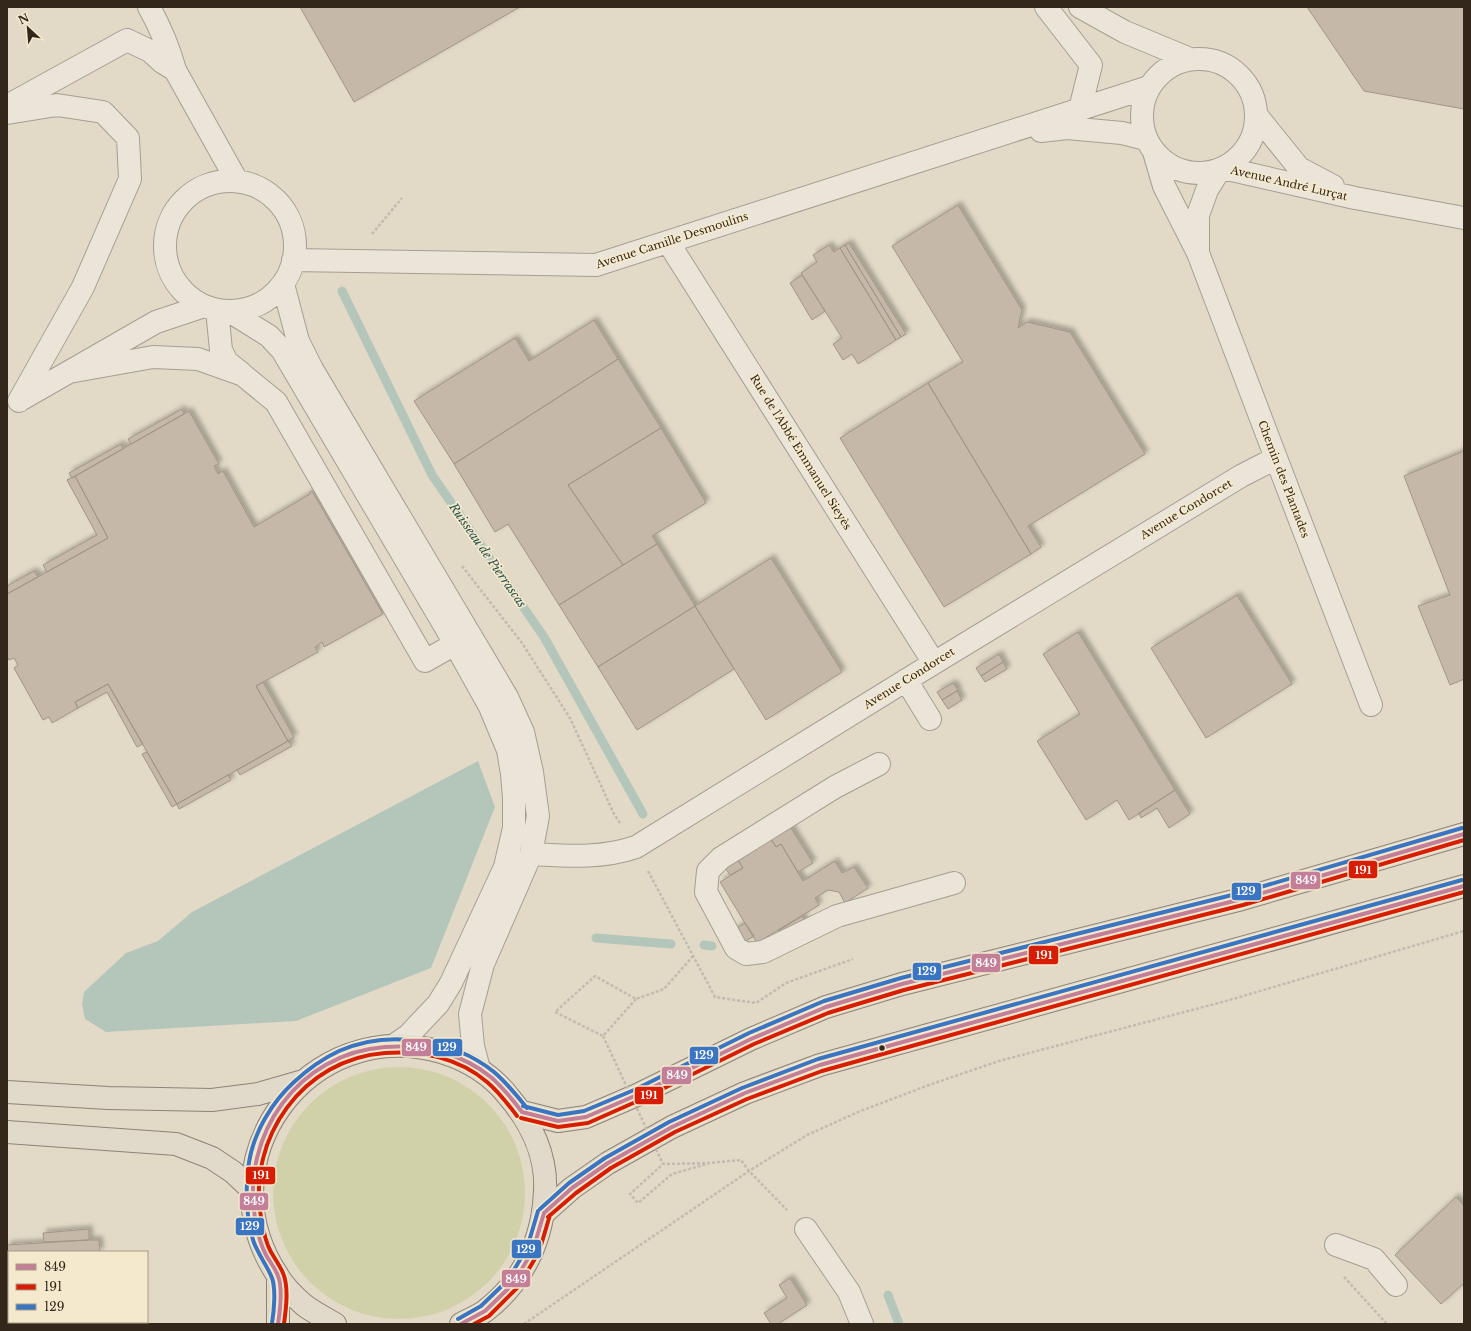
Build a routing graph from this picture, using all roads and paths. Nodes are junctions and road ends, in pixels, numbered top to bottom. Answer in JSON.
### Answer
{"nodes":[{"id":1,"x":149,"y":7,"type":"edge"},
{"id":2,"x":1046,"y":7,"type":"edge"},
{"id":3,"x":1080,"y":7,"type":"edge"},
{"id":4,"x":1190,"y":58,"type":"junction"},
{"id":5,"x":175,"y":70,"type":"junction"},
{"id":6,"x":1149,"y":87,"type":"junction"},
{"id":7,"x":7,"y":106,"type":"edge"},
{"id":8,"x":1080,"y":109,"type":"junction"},
{"id":9,"x":7,"y":113,"type":"edge"},
{"id":10,"x":1257,"y":116,"type":"junction"},
{"id":11,"x":990,"y":137,"type":"junction"},
{"id":12,"x":1150,"y":146,"type":"junction"},
{"id":13,"x":1222,"y":169,"type":"junction"},
{"id":14,"x":238,"y":181,"type":"junction"},
{"id":15,"x":402,"y":198,"type":"dead end"},
{"id":16,"x":1355,"y":198,"type":"junction"},
{"id":17,"x":1464,"y":218,"type":"edge"},
{"id":18,"x":668,"y":242,"type":"junction"},
{"id":19,"x":1198,"y":253,"type":"junction"},
{"id":20,"x":293,"y":260,"type":"junction"},
{"id":21,"x":350,"y":260,"type":"junction"},
{"id":22,"x":283,"y":284,"type":"junction"},
{"id":23,"x":217,"y":309,"type":"junction"},
{"id":24,"x":69,"y":372,"type":"junction"},
{"id":25,"x":243,"y":375,"type":"junction"},
{"id":26,"x":13,"y":404,"type":"edge"},
{"id":27,"x":1276,"y":458,"type":"junction"},
{"id":28,"x":461,"y":564,"type":"dead end"},
{"id":29,"x":455,"y":644,"type":"junction"},
{"id":30,"x":934,"y":662,"type":"junction"},
{"id":31,"x":906,"y":680,"type":"junction"},
{"id":32,"x":1371,"y":705,"type":"dead end"},
{"id":33,"x":930,"y":719,"type":"dead end"},
{"id":34,"x":879,"y":764,"type":"dead end"},
{"id":35,"x":1464,"y":825,"type":"edge"},
{"id":36,"x":1464,"y":834,"type":"edge"},
{"id":37,"x":1440,"y":841,"type":"junction"},
{"id":38,"x":636,"y":847,"type":"junction"},
{"id":39,"x":531,"y":854,"type":"junction"},
{"id":40,"x":954,"y":883,"type":"dead end"},
{"id":41,"x":1464,"y":886,"type":"edge"},
{"id":42,"x":1464,"y":931,"type":"edge"},
{"id":43,"x":693,"y":956,"type":"junction"},
{"id":44,"x":853,"y":959,"type":"dead end"},
{"id":45,"x":636,"y":999,"type":"junction"},
{"id":46,"x":603,"y":1036,"type":"junction"},
{"id":47,"x":393,"y":1046,"type":"junction"},
{"id":48,"x":479,"y":1069,"type":"junction"},
{"id":49,"x":303,"y":1081,"type":"junction"},
{"id":50,"x":7,"y":1092,"type":"edge"},
{"id":51,"x":522,"y":1112,"type":"junction"},
{"id":52,"x":7,"y":1132,"type":"edge"},
{"id":53,"x":710,"y":1163,"type":"junction"},
{"id":54,"x":663,"y":1164,"type":"junction"},
{"id":55,"x":749,"y":1171,"type":"junction"},
{"id":56,"x":252,"y":1190,"type":"junction"},
{"id":57,"x":544,"y":1213,"type":"junction"},
{"id":58,"x":806,"y":1229,"type":"joint"},
{"id":59,"x":1336,"y":1246,"type":"dead end"},
{"id":60,"x":1340,"y":1273,"type":"dead end"},
{"id":61,"x":278,"y":1277,"type":"junction"},
{"id":62,"x":1396,"y":1285,"type":"dead end"},
{"id":63,"x":278,"y":1324,"type":"edge"},
{"id":64,"x":335,"y":1324,"type":"edge"},
{"id":65,"x":460,"y":1324,"type":"edge"},
{"id":66,"x":524,"y":1324,"type":"edge"},
{"id":67,"x":862,"y":1324,"type":"edge"},
{"id":68,"x":1387,"y":1324,"type":"edge"}],
"edges":[{"from":1,"to":5,"type":"street"},
{"from":2,"to":8,"type":"street"},
{"from":3,"to":4,"type":"street"},
{"from":4,"to":6,"type":"street"},
{"from":4,"to":10,"type":"street"},
{"from":5,"to":7,"type":"street"},
{"from":5,"to":14,"type":"street"},
{"from":6,"to":8,"type":"street","name":"Avenue Camille Desmoulins"},
{"from":6,"to":12,"type":"street"},
{"from":8,"to":11,"type":"street","name":"Avenue Camille Desmoulins"},
{"from":9,"to":26,"type":"street"},
{"from":10,"to":13,"type":"street"},
{"from":10,"to":16,"type":"street","name":"Avenue André Lurçat"},
{"from":11,"to":12,"type":"street","name":"Avenue Camille Desmoulins"},
{"from":11,"to":18,"type":"street","name":"Avenue Camille Desmoulins"},
{"from":12,"to":13,"type":"street"},
{"from":12,"to":19,"type":"street","name":"Chemin des Plantades"},
{"from":13,"to":16,"type":"street","name":"Avenue André Lurçat"},
{"from":13,"to":19,"type":"street","name":"Chemin des Plantades"},
{"from":14,"to":20,"type":"street"},
{"from":14,"to":23,"type":"street"},
{"from":15,"to":21,"type":"path"},
{"from":16,"to":17,"type":"street","name":"Avenue André Lurçat"},
{"from":18,"to":21,"type":"street","name":"Avenue Camille Desmoulins"},
{"from":18,"to":30,"type":"street","name":"Rue de l'Abbé Emmanuel Sieyès"},
{"from":19,"to":27,"type":"street","name":"Chemin des Plantades"},
{"from":20,"to":21,"type":"street","name":"Avenue Camille Desmoulins"},
{"from":20,"to":22,"type":"street"},
{"from":22,"to":23,"type":"street"},
{"from":22,"to":39,"type":"street"},
{"from":23,"to":24,"type":"street"},
{"from":23,"to":25,"type":"street"},
{"from":23,"to":29,"type":"street"},
{"from":24,"to":25,"type":"street"},
{"from":24,"to":26,"type":"street"},
{"from":25,"to":29,"type":"street"},
{"from":27,"to":30,"type":"street","name":"Avenue Condorcet"},
{"from":27,"to":32,"type":"street","name":"Chemin des Plantades"},
{"from":28,"to":38,"type":"path"},
{"from":29,"to":47,"type":"street"},
{"from":30,"to":31,"type":"street","name":"Avenue Condorcet"},
{"from":31,"to":33,"type":"street"},
{"from":31,"to":38,"type":"street","name":"Avenue Condorcet"},
{"from":34,"to":40,"type":"street"},
{"from":35,"to":37,"type":"street"},
{"from":36,"to":37,"type":"main road"},
{"from":37,"to":51,"type":"main road"},
{"from":38,"to":39,"type":"street","name":"Avenue Condorcet"},
{"from":38,"to":43,"type":"path"},
{"from":39,"to":48,"type":"street"},
{"from":41,"to":57,"type":"main road"},
{"from":42,"to":55,"type":"path"},
{"from":43,"to":44,"type":"path"},
{"from":43,"to":45,"type":"path"},
{"from":45,"to":46,"type":"path"},
{"from":45,"to":46,"type":"path"},
{"from":46,"to":54,"type":"path","bridge":true},
{"from":47,"to":48,"type":"main road"},
{"from":47,"to":49,"type":"main road"},
{"from":48,"to":51,"type":"main road"},
{"from":49,"to":50,"type":"main road"},
{"from":49,"to":56,"type":"main road"},
{"from":51,"to":57,"type":"main road"},
{"from":52,"to":56,"type":"main road"},
{"from":53,"to":54,"type":"path"},
{"from":53,"to":54,"type":"path"},
{"from":53,"to":55,"type":"path"},
{"from":55,"to":58,"type":"path"},
{"from":55,"to":66,"type":"path"},
{"from":56,"to":61,"type":"main road"},
{"from":57,"to":65,"type":"main road"},
{"from":58,"to":67,"type":"street"},
{"from":59,"to":62,"type":"street"},
{"from":60,"to":68,"type":"path"},
{"from":61,"to":63,"type":"main road"},
{"from":61,"to":64,"type":"main road"}]}
